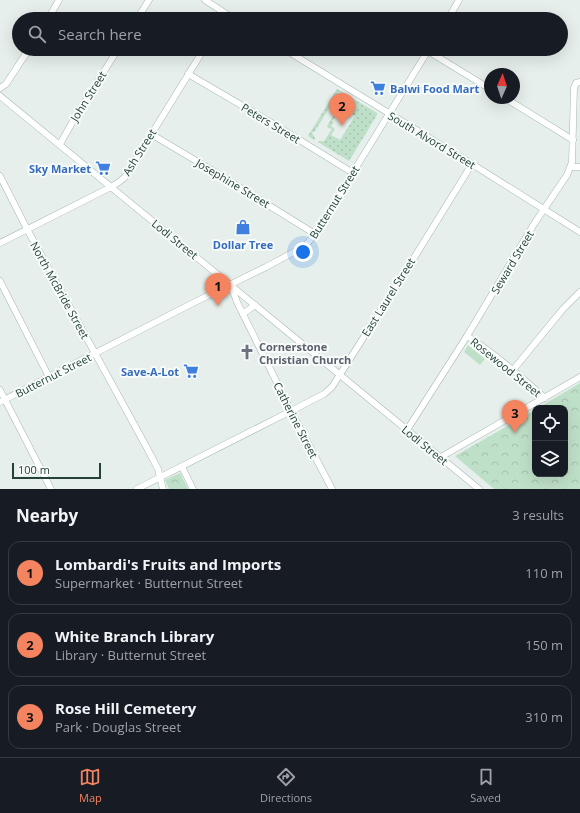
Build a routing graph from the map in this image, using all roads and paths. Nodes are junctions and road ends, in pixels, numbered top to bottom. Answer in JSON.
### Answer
{"nodes":[{"id":1,"x":59,"y":0,"type":"edge"},
{"id":2,"x":149,"y":0,"type":"edge"},
{"id":3,"x":205,"y":0,"type":"edge"},
{"id":4,"x":459,"y":0,"type":"edge"},
{"id":5,"x":52,"y":12,"type":"edge"},
{"id":6,"x":141,"y":12,"type":"edge"},
{"id":7,"x":220,"y":12,"type":"edge"},
{"id":8,"x":452,"y":12,"type":"edge"},
{"id":9,"x":24,"y":56,"type":"edge"},
{"id":10,"x":114,"y":56,"type":"edge"},
{"id":11,"x":200,"y":56,"type":"edge"},
{"id":12,"x":295,"y":56,"type":"edge"},
{"id":13,"x":424,"y":56,"type":"edge"},
{"id":14,"x":438,"y":56,"type":"edge"},
{"id":15,"x":188,"y":74,"type":"junction"},
{"id":16,"x":579,"y":82,"type":"edge"},
{"id":17,"x":484,"y":85,"type":"edge"},
{"id":18,"x":0,"y":88,"type":"edge"},
{"id":19,"x":0,"y":96,"type":"edge"},
{"id":20,"x":515,"y":104,"type":"edge"},
{"id":21,"x":389,"y":114,"type":"junction"},
{"id":22,"x":151,"y":134,"type":"junction"},
{"id":23,"x":573,"y":140,"type":"junction"},
{"id":24,"x":60,"y":144,"type":"junction"},
{"id":25,"x":472,"y":164,"type":"junction"},
{"id":26,"x":571,"y":167,"type":"junction"},
{"id":27,"x":580,"y":167,"type":"edge"},
{"id":28,"x":353,"y":173,"type":"junction"},
{"id":29,"x":0,"y":176,"type":"edge"},
{"id":30,"x":111,"y":187,"type":"junction"},
{"id":31,"x":544,"y":209,"type":"junction"},
{"id":32,"x":28,"y":229,"type":"junction"},
{"id":33,"x":580,"y":232,"type":"edge"},
{"id":34,"x":315,"y":234,"type":"junction"},
{"id":35,"x":0,"y":244,"type":"edge"},
{"id":36,"x":0,"y":281,"type":"edge"},
{"id":37,"x":230,"y":285,"type":"junction"},
{"id":38,"x":580,"y":293,"type":"edge"},
{"id":39,"x":255,"y":305,"type":"junction"},
{"id":40,"x":243,"y":314,"type":"junction"},
{"id":41,"x":467,"y":336,"type":"junction"},
{"id":42,"x":95,"y":353,"type":"junction"},
{"id":43,"x":513,"y":370,"type":"junction"},
{"id":44,"x":339,"y":374,"type":"junction"},
{"id":45,"x":50,"y":377,"type":"junction"},
{"id":46,"x":580,"y":378,"type":"edge"},
{"id":47,"x":0,"y":390,"type":"edge"},
{"id":48,"x":545,"y":398,"type":"junction"},
{"id":49,"x":3,"y":401,"type":"edge"},
{"id":50,"x":292,"y":411,"type":"junction"},
{"id":51,"x":407,"y":430,"type":"junction"},
{"id":52,"x":441,"y":457,"type":"junction"},
{"id":53,"x":182,"y":467,"type":"junction"},
{"id":54,"x":160,"y":478,"type":"junction"},
{"id":55,"x":51,"y":489,"type":"edge"},
{"id":56,"x":137,"y":489,"type":"edge"},
{"id":57,"x":163,"y":489,"type":"edge"},
{"id":58,"x":192,"y":489,"type":"edge"},
{"id":59,"x":332,"y":489,"type":"edge"},
{"id":60,"x":479,"y":489,"type":"edge"}],
"edges":[{"from":1,"to":5,"type":"street"},
{"from":2,"to":6,"type":"street"},
{"from":3,"to":7,"type":"street"},
{"from":4,"to":8,"type":"street"},
{"from":9,"to":18,"type":"street"},
{"from":10,"to":24,"type":"street","name":"John Street"},
{"from":11,"to":15,"type":"street","name":"Ash Street"},
{"from":12,"to":21,"type":"street","name":"South Alvord Street"},
{"from":13,"to":21,"type":"street","name":"Butternut Street"},
{"from":14,"to":17,"type":"street"},
{"from":15,"to":22,"type":"street","name":"Ash Street"},
{"from":15,"to":28,"type":"street","name":"Peters Street"},
{"from":16,"to":23,"type":"street","name":"Seward Street"},
{"from":19,"to":24,"type":"street","name":"Lodi Street"},
{"from":20,"to":23,"type":"street"},
{"from":21,"to":25,"type":"street","name":"South Alvord Street"},
{"from":21,"to":28,"type":"street","name":"Butternut Street"},
{"from":22,"to":30,"type":"street","name":"Ash Street"},
{"from":22,"to":34,"type":"street","name":"Josephine Street"},
{"from":23,"to":26,"type":"street","name":"Seward Street"},
{"from":24,"to":30,"type":"street","name":"Lodi Street"},
{"from":25,"to":31,"type":"street","name":"South Alvord Street"},
{"from":25,"to":44,"type":"street","name":"East Laurel Street"},
{"from":26,"to":27,"type":"street"},
{"from":26,"to":31,"type":"street","name":"Seward Street"},
{"from":28,"to":34,"type":"street","name":"Butternut Street"},
{"from":29,"to":32,"type":"street","name":"North McBride Street"},
{"from":30,"to":32,"type":"street","name":"Ash Street"},
{"from":30,"to":37,"type":"street","name":"Lodi Street"},
{"from":31,"to":33,"type":"street","name":"South Alvord Street"},
{"from":31,"to":41,"type":"street","name":"Seward Street"},
{"from":32,"to":35,"type":"street","name":"Ash Street"},
{"from":32,"to":42,"type":"street","name":"North McBride Street"},
{"from":34,"to":37,"type":"street","name":"Butternut Street"},
{"from":36,"to":45,"type":"street"},
{"from":37,"to":39,"type":"street","name":"Lodi Street"},
{"from":37,"to":40,"type":"street","name":"Catherine Street"},
{"from":37,"to":42,"type":"street","name":"Butternut Street"},
{"from":38,"to":43,"type":"street"},
{"from":39,"to":40,"type":"street"},
{"from":39,"to":44,"type":"street","name":"Lodi Street"},
{"from":40,"to":50,"type":"street","name":"Catherine Street"},
{"from":41,"to":43,"type":"street","name":"Rosewood Street"},
{"from":41,"to":51,"type":"street","name":"Seward Street"},
{"from":42,"to":45,"type":"street","name":"Butternut Street"},
{"from":42,"to":54,"type":"street","name":"North McBride Street"},
{"from":43,"to":48,"type":"street","name":"Rosewood Street"},
{"from":44,"to":50,"type":"street","name":"East Laurel Street"},
{"from":44,"to":51,"type":"street","name":"Lodi Street"},
{"from":45,"to":49,"type":"street","name":"Butternut Street"},
{"from":46,"to":48,"type":"street"},
{"from":47,"to":49,"type":"street"},
{"from":48,"to":52,"type":"street"},
{"from":49,"to":55,"type":"street"},
{"from":50,"to":53,"type":"street","name":"East Laurel Street"},
{"from":50,"to":59,"type":"street","name":"Catherine Street"},
{"from":51,"to":52,"type":"street","name":"Lodi Street"},
{"from":52,"to":60,"type":"street","name":"Lodi Street"},
{"from":53,"to":54,"type":"street","name":"East Laurel Street"},
{"from":53,"to":58,"type":"street"},
{"from":54,"to":56,"type":"street","name":"East Laurel Street"},
{"from":54,"to":57,"type":"street","name":"North McBride Street"}]}
